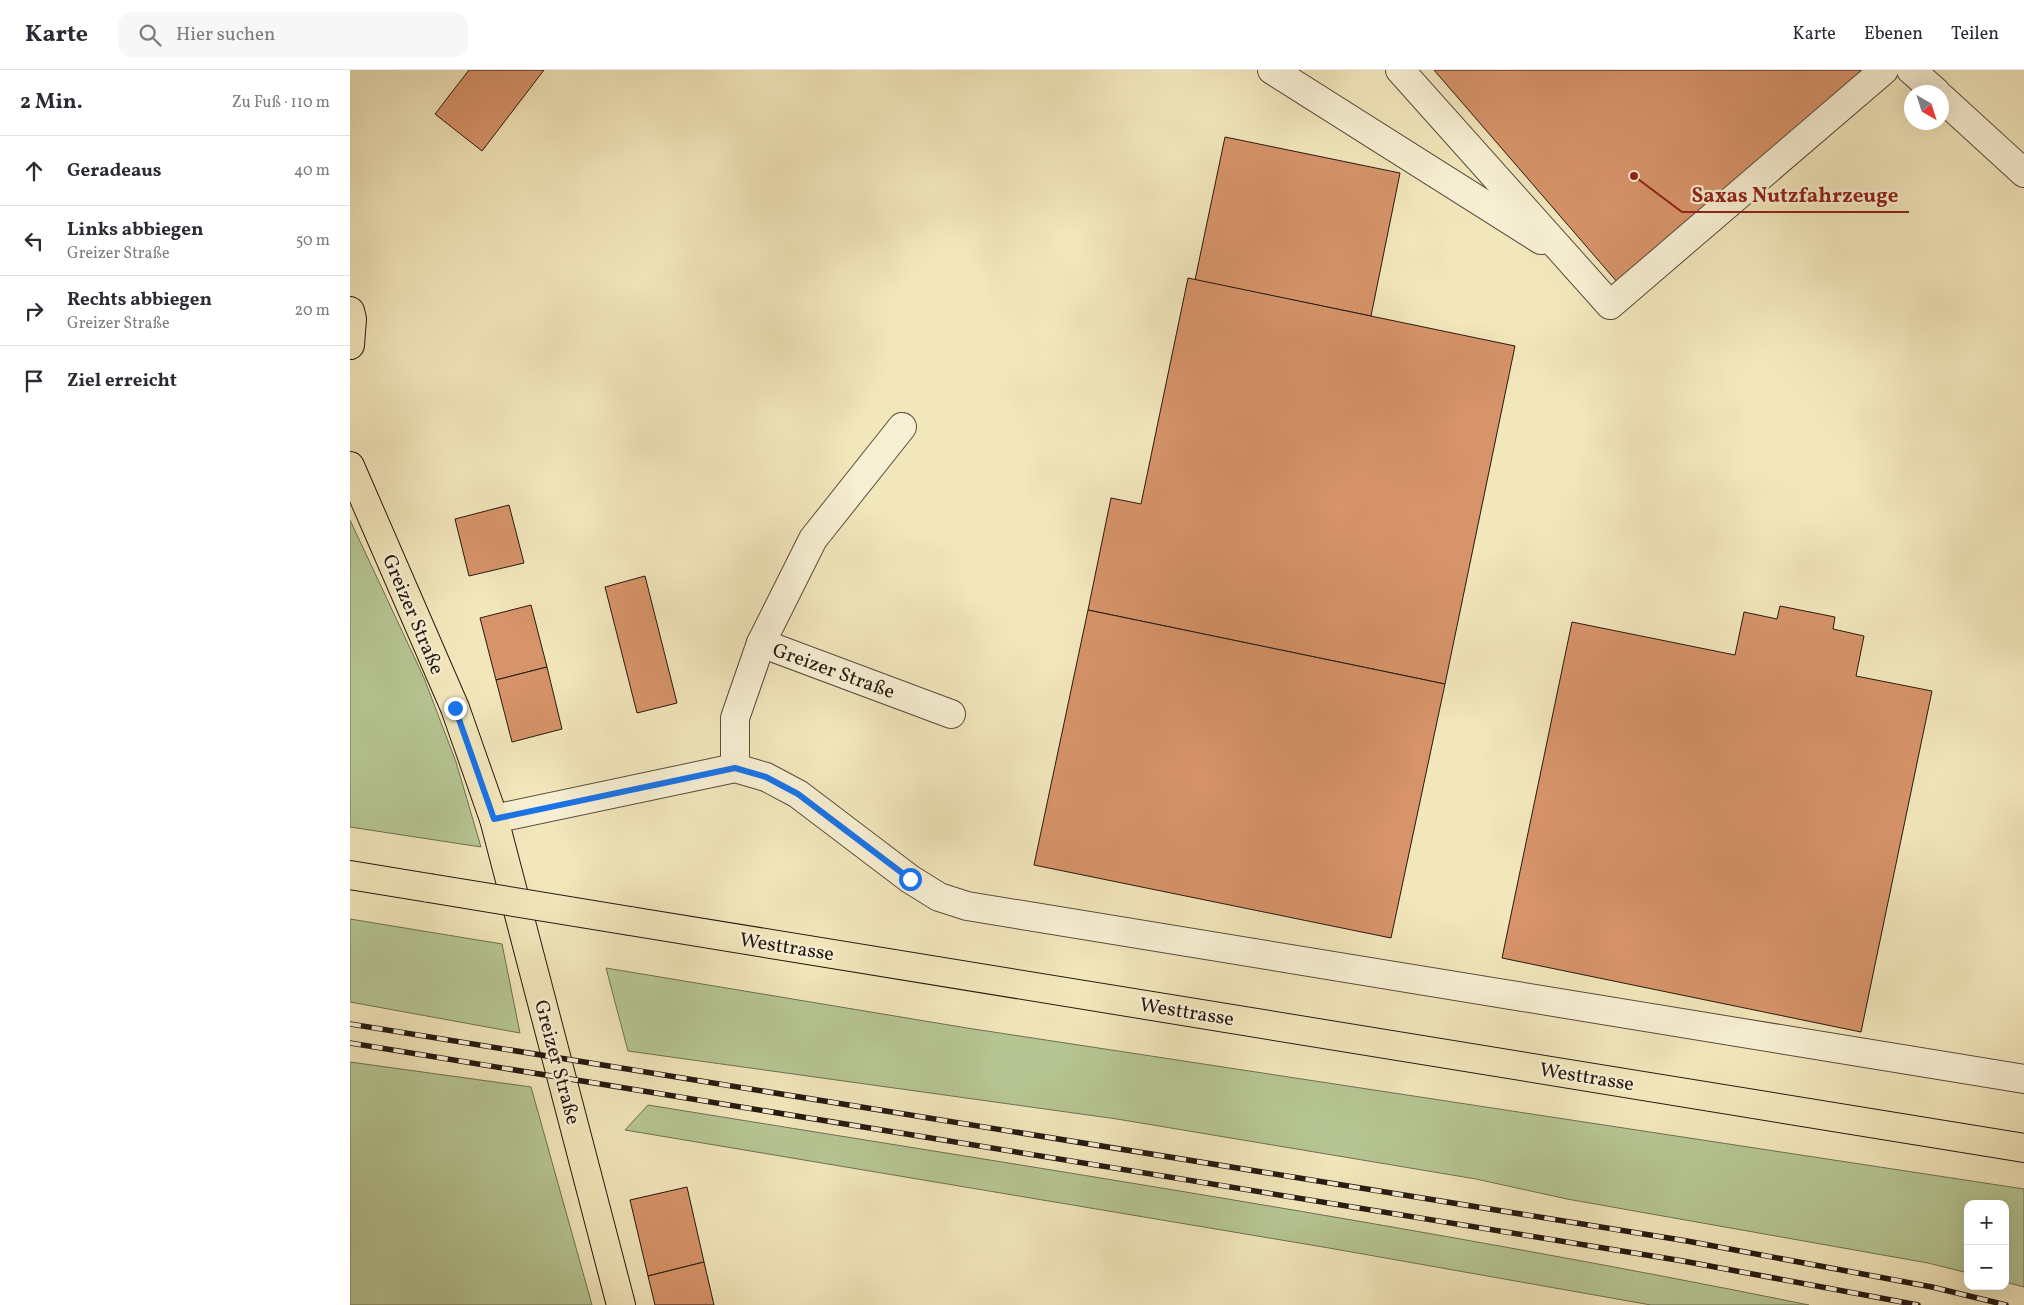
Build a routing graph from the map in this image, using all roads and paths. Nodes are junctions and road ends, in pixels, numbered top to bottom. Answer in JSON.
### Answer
{"nodes":[{"id":1,"x":1272,"y":70,"type":"edge"},
{"id":2,"x":1400,"y":70,"type":"edge"},
{"id":3,"x":1884,"y":70,"type":"edge"},
{"id":4,"x":1911,"y":70,"type":"edge"},
{"id":5,"x":1928,"y":85,"type":"edge"},
{"id":6,"x":1949,"y":104,"type":"edge"},
{"id":7,"x":2024,"y":173,"type":"edge"},
{"id":8,"x":1568,"y":258,"type":"junction"},
{"id":9,"x":350,"y":311,"type":"edge"},
{"id":10,"x":350,"y":345,"type":"edge"},
{"id":11,"x":902,"y":427,"type":"dead end"},
{"id":12,"x":350,"y":466,"type":"edge"},
{"id":13,"x":761,"y":643,"type":"junction"},
{"id":14,"x":951,"y":714,"type":"dead end"},
{"id":15,"x":735,"y":768,"type":"junction"},
{"id":16,"x":494,"y":819,"type":"junction"},
{"id":17,"x":350,"y":875,"type":"edge"},
{"id":18,"x":2024,"y":1079,"type":"edge"},
{"id":19,"x":2024,"y":1148,"type":"edge"},
{"id":20,"x":621,"y":1305,"type":"edge"}],
"edges":[{"from":1,"to":8,"type":"lane"},
{"from":2,"to":8,"type":"lane"},
{"from":3,"to":8,"type":"lane"},
{"from":4,"to":5,"type":"lane"},
{"from":6,"to":7,"type":"lane"},
{"from":9,"to":10,"type":"main road"},
{"from":11,"to":13,"type":"lane"},
{"from":12,"to":16,"type":"main road","name":"Greizer Straße"},
{"from":13,"to":14,"type":"lane","name":"Greizer Straße"},
{"from":13,"to":15,"type":"lane","name":"Greizer Straße"},
{"from":15,"to":16,"type":"lane"},
{"from":15,"to":18,"type":"lane"},
{"from":16,"to":20,"type":"main road","name":"Greizer Straße"},
{"from":17,"to":19,"type":"main road","name":"Westtrasse","bridge":true}]}
